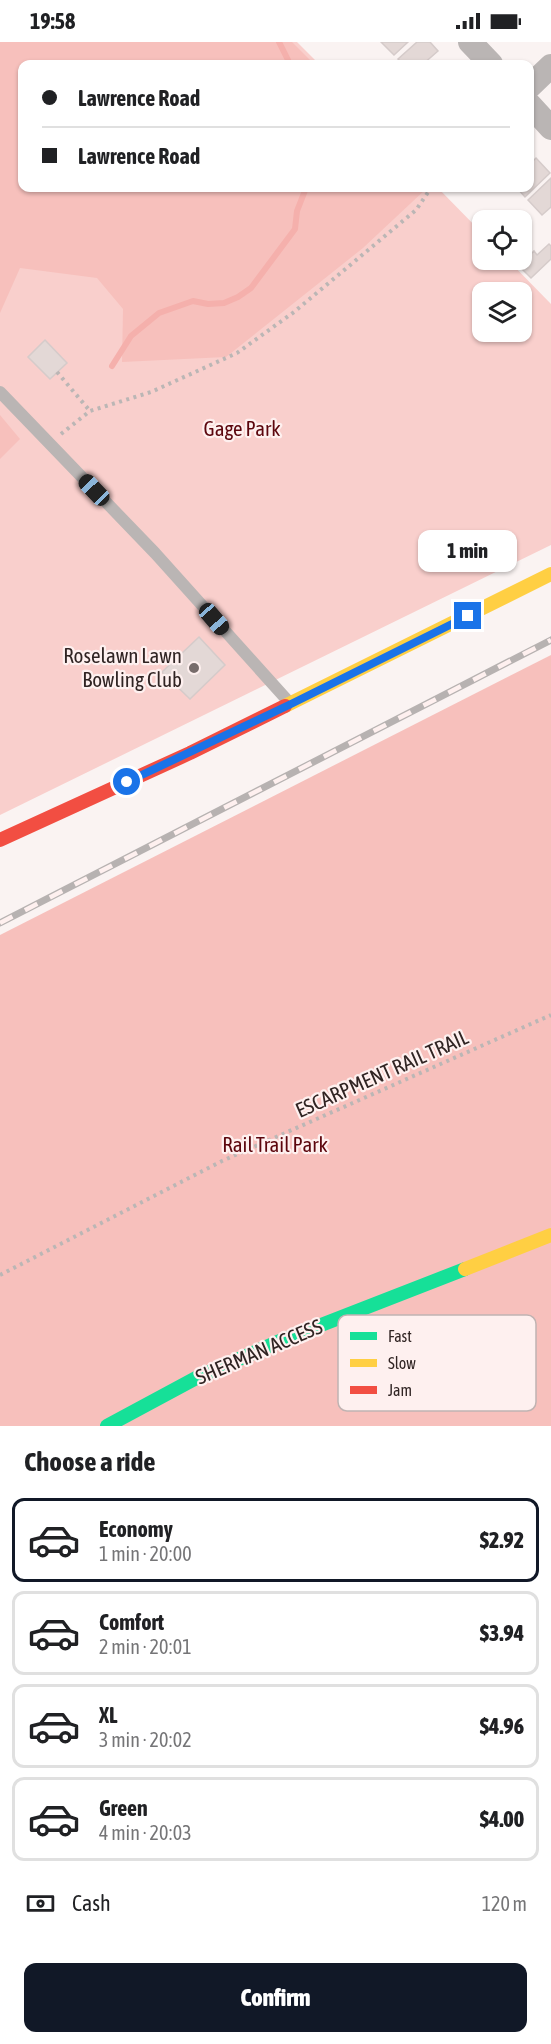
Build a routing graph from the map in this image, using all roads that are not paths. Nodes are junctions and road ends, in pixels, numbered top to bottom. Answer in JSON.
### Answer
{"nodes":[{"id":1,"x":470,"y":42,"type":"edge"},
{"id":2,"x":487,"y":60,"type":"edge"},
{"id":3,"x":551,"y":66,"type":"edge"},
{"id":4,"x":534,"y":82,"type":"edge"},
{"id":5,"x":534,"y":109,"type":"edge"},
{"id":6,"x":551,"y":128,"type":"edge"},
{"id":7,"x":0,"y":392,"type":"edge"},
{"id":8,"x":551,"y":574,"type":"edge"},
{"id":9,"x":291,"y":704,"type":"junction"},
{"id":10,"x":0,"y":840,"type":"edge"},
{"id":11,"x":551,"y":1235,"type":"edge"},
{"id":12,"x":346,"y":1315,"type":"edge"},
{"id":13,"x":338,"y":1318,"type":"edge"},
{"id":14,"x":107,"y":1426,"type":"edge"}],
"edges":[{"from":1,"to":2,"type":"street"},
{"from":3,"to":4,"type":"street"},
{"from":5,"to":6,"type":"street"},
{"from":7,"to":9,"type":"lane"},
{"from":8,"to":9,"type":"street"},
{"from":9,"to":10,"type":"street"},
{"from":11,"to":12,"type":"street","name":"SHERMAN ACCESS"},
{"from":13,"to":14,"type":"street","name":"SHERMAN ACCESS"}]}
